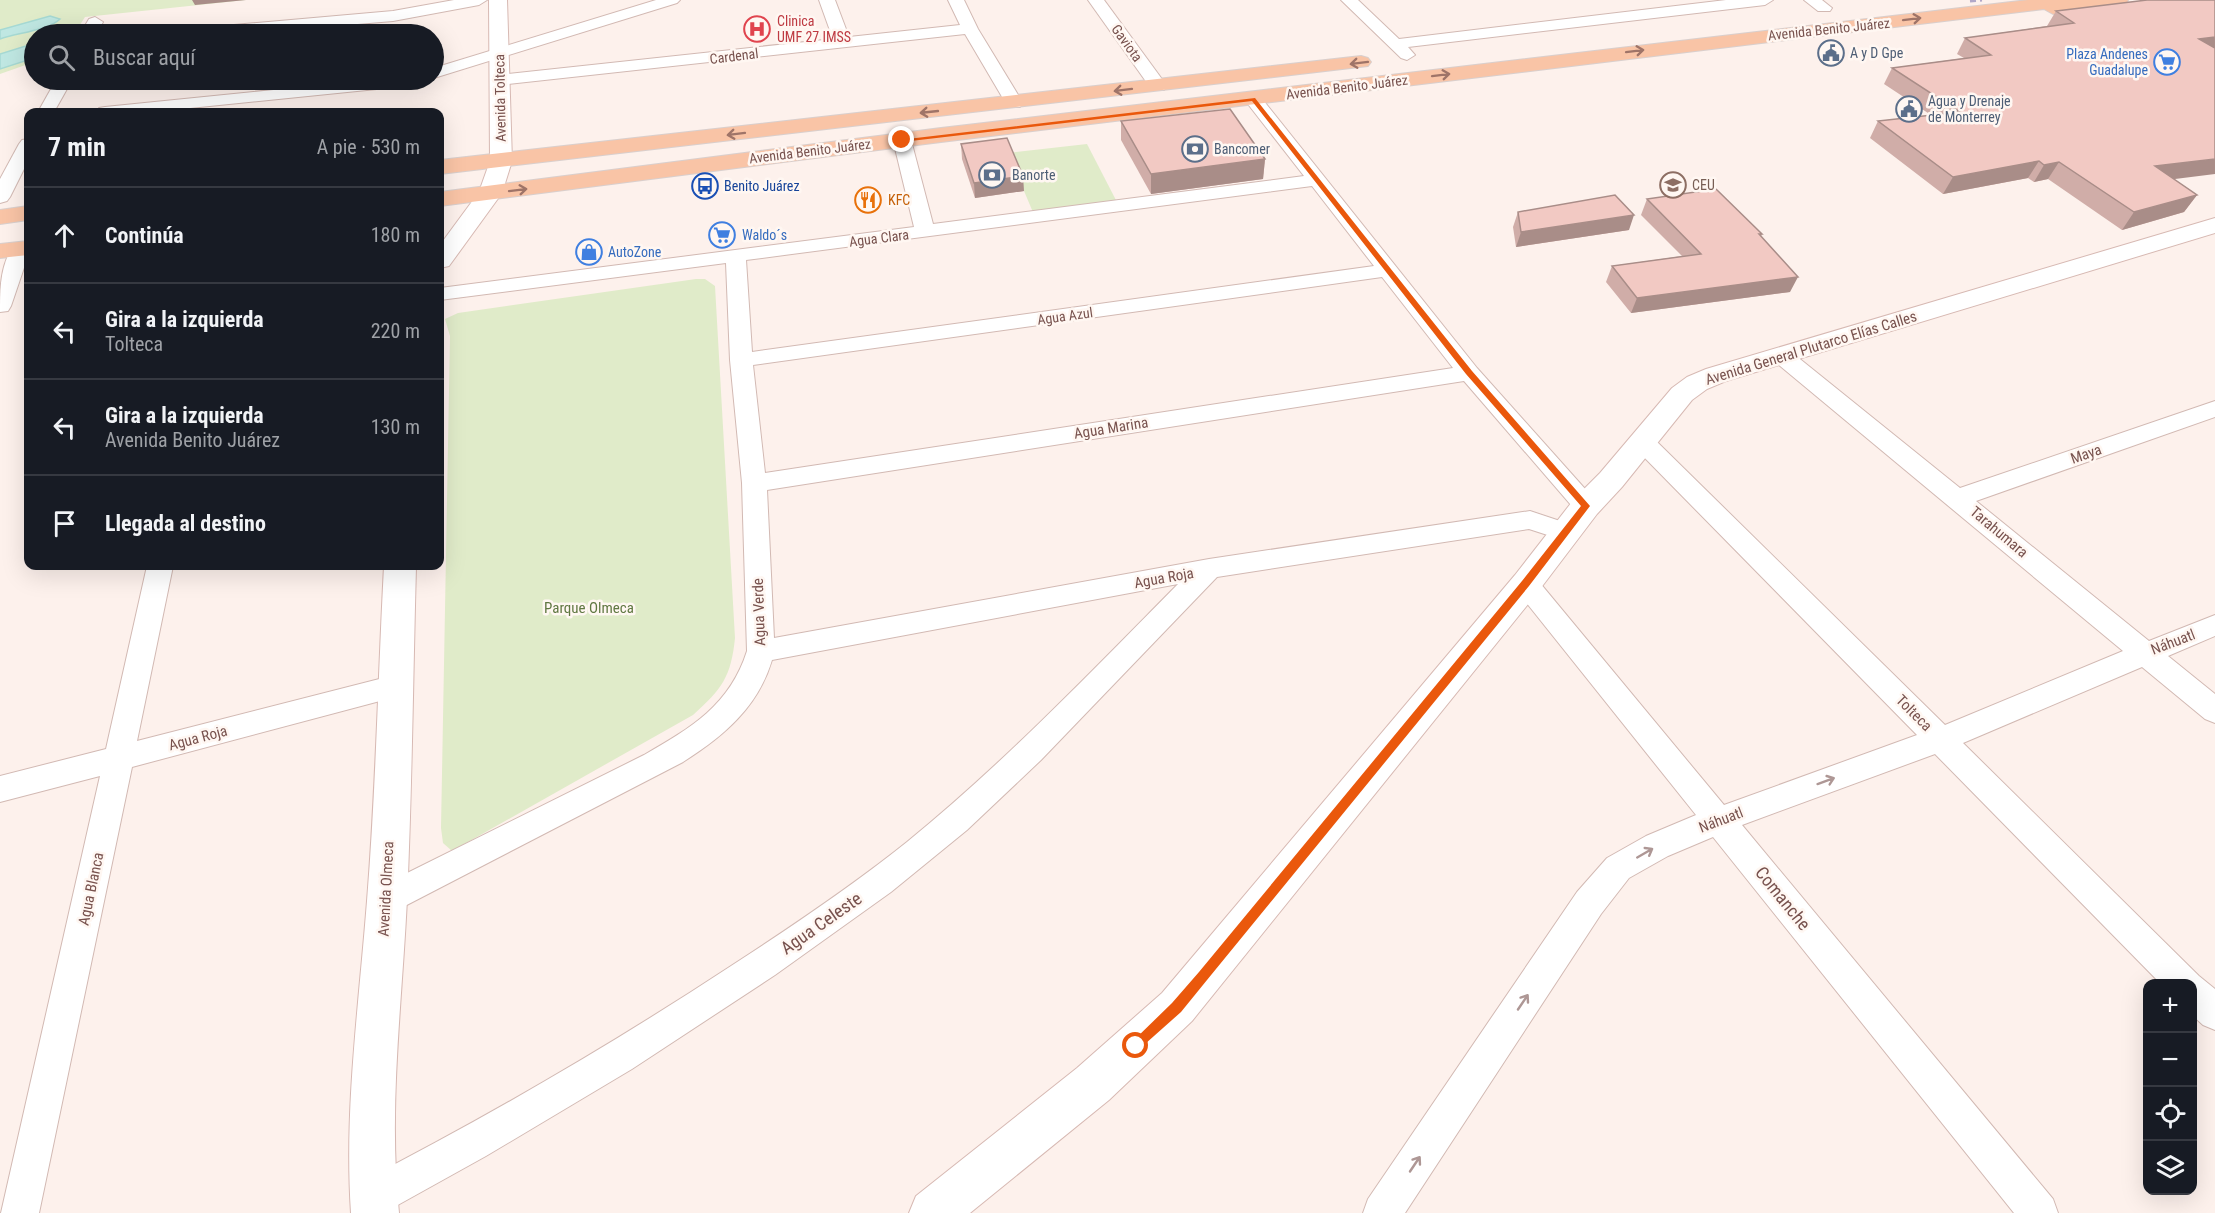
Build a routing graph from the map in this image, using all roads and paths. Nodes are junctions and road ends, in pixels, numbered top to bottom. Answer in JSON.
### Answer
{"nodes":[{"id":1,"x":479,"y":0,"type":"edge"},
{"id":2,"x":498,"y":0,"type":"edge"},
{"id":3,"x":672,"y":0,"type":"edge"},
{"id":4,"x":827,"y":0,"type":"edge"},
{"id":5,"x":956,"y":0,"type":"edge"},
{"id":6,"x":1096,"y":0,"type":"edge"},
{"id":7,"x":1349,"y":0,"type":"edge"},
{"id":8,"x":2042,"y":0,"type":"edge"},
{"id":9,"x":2076,"y":0,"type":"edge"},
{"id":10,"x":2119,"y":0,"type":"edge"},
{"id":11,"x":1771,"y":7,"type":"edge"},
{"id":12,"x":1965,"y":13,"type":"junction"},
{"id":13,"x":302,"y":24,"type":"edge"},
{"id":14,"x":970,"y":29,"type":"junction"},
{"id":15,"x":843,"y":43,"type":"junction"},
{"id":16,"x":1402,"y":50,"type":"junction"},
{"id":17,"x":499,"y":67,"type":"junction"},
{"id":18,"x":444,"y":72,"type":"edge"},
{"id":19,"x":444,"y":76,"type":"edge"},
{"id":20,"x":1158,"y":86,"type":"junction"},
{"id":21,"x":58,"y":90,"type":"edge"},
{"id":22,"x":317,"y":90,"type":"edge"},
{"id":23,"x":1253,"y":99,"type":"junction"},
{"id":24,"x":1014,"y":103,"type":"junction"},
{"id":25,"x":48,"y":108,"type":"edge"},
{"id":26,"x":144,"y":108,"type":"edge"},
{"id":27,"x":902,"y":140,"type":"junction"},
{"id":28,"x":24,"y":152,"type":"edge"},
{"id":29,"x":501,"y":161,"type":"junction"},
{"id":30,"x":444,"y":167,"type":"edge"},
{"id":31,"x":1318,"y":180,"type":"junction"},
{"id":32,"x":490,"y":193,"type":"junction"},
{"id":33,"x":0,"y":197,"type":"edge"},
{"id":34,"x":444,"y":199,"type":"edge"},
{"id":35,"x":24,"y":214,"type":"edge"},
{"id":36,"x":0,"y":217,"type":"edge"},
{"id":37,"x":2215,"y":225,"type":"edge"},
{"id":38,"x":925,"y":232,"type":"junction"},
{"id":39,"x":17,"y":249,"type":"edge"},
{"id":40,"x":444,"y":256,"type":"edge"},
{"id":41,"x":736,"y":256,"type":"junction"},
{"id":42,"x":1388,"y":270,"type":"junction"},
{"id":43,"x":444,"y":293,"type":"edge"},
{"id":44,"x":0,"y":306,"type":"edge"},
{"id":45,"x":1782,"y":356,"type":"junction"},
{"id":46,"x":741,"y":360,"type":"junction"},
{"id":47,"x":1469,"y":372,"type":"junction"},
{"id":48,"x":2215,"y":410,"type":"edge"},
{"id":49,"x":1643,"y":442,"type":"junction"},
{"id":50,"x":754,"y":483,"type":"junction"},
{"id":51,"x":1958,"y":498,"type":"junction"},
{"id":52,"x":1576,"y":519,"type":"junction"},
{"id":53,"x":1209,"y":569,"type":"junction"},
{"id":54,"x":159,"y":570,"type":"edge"},
{"id":55,"x":400,"y":570,"type":"edge"},
{"id":56,"x":1526,"y":584,"type":"junction"},
{"id":57,"x":2215,"y":625,"type":"edge"},
{"id":58,"x":761,"y":651,"type":"junction"},
{"id":59,"x":2144,"y":653,"type":"junction"},
{"id":60,"x":395,"y":686,"type":"junction"},
{"id":61,"x":2215,"y":711,"type":"edge"},
{"id":62,"x":1941,"y":739,"type":"junction"},
{"id":63,"x":119,"y":759,"type":"junction"},
{"id":64,"x":0,"y":789,"type":"edge"},
{"id":65,"x":1719,"y":820,"type":"junction"},
{"id":66,"x":387,"y":899,"type":"junction"},
{"id":67,"x":2181,"y":979,"type":"edge"},
{"id":68,"x":2197,"y":994,"type":"edge"},
{"id":69,"x":2215,"y":1013,"type":"edge"},
{"id":70,"x":374,"y":1205,"type":"edge"},
{"id":71,"x":20,"y":1213,"type":"edge"},
{"id":72,"x":933,"y":1213,"type":"edge"},
{"id":73,"x":1383,"y":1213,"type":"edge"},
{"id":74,"x":2039,"y":1213,"type":"edge"}],
"edges":[{"from":1,"to":13,"type":"street"},
{"from":2,"to":17,"type":"street","name":"Avenida Tolteca"},
{"from":3,"to":17,"type":"street"},
{"from":4,"to":15,"type":"street"},
{"from":5,"to":14,"type":"street"},
{"from":6,"to":20,"type":"street","name":"Gaviota"},
{"from":7,"to":16,"type":"street"},
{"from":8,"to":12,"type":"main road"},
{"from":9,"to":12,"type":"main road","name":"Avenida Benito Juárez"},
{"from":10,"to":12,"type":"main road"},
{"from":11,"to":16,"type":"main road","name":"Avenida Benito Juárez"},
{"from":23,"to":12,"type":"main road","name":"Avenida Benito Juárez","one_way":true},
{"from":14,"to":15,"type":"street","name":"Cardenal"},
{"from":14,"to":24,"type":"street"},
{"from":15,"to":17,"type":"street","name":"Cardenal"},
{"from":16,"to":20,"type":"main road","name":"Avenida Benito Juárez","one_way":true},
{"from":17,"to":18,"type":"street"},
{"from":17,"to":19,"type":"street"},
{"from":17,"to":29,"type":"street","name":"Avenida Tolteca"},
{"from":20,"to":24,"type":"main road","name":"Avenida Benito Juárez","one_way":true},
{"from":21,"to":25,"type":"street"},
{"from":22,"to":26,"type":"street"},
{"from":23,"to":27,"type":"main road","name":"Avenida Benito Juárez"},
{"from":23,"to":31,"type":"street"},
{"from":24,"to":29,"type":"main road","name":"Avenida Benito Juárez","one_way":true},
{"from":32,"to":27,"type":"main road","name":"Avenida Benito Juárez","one_way":true},
{"from":27,"to":38,"type":"street"},
{"from":28,"to":33,"type":"street"},
{"from":29,"to":30,"type":"main road","name":"Avenida Benito Juárez"},
{"from":29,"to":32,"type":"street","name":"Avenida Tolteca"},
{"from":31,"to":38,"type":"street","name":"Agua Clara"},
{"from":31,"to":42,"type":"street"},
{"from":32,"to":34,"type":"main road","name":"Avenida Benito Juárez"},
{"from":32,"to":40,"type":"street"},
{"from":35,"to":36,"type":"main road"},
{"from":37,"to":45,"type":"street","name":"Avenida General Plutarco Elías Calles"},
{"from":38,"to":41,"type":"street","name":"Agua Clara"},
{"from":39,"to":44,"type":"street"},
{"from":41,"to":43,"type":"street","name":"Agua Clara"},
{"from":41,"to":46,"type":"street","name":"Agua Verde"},
{"from":42,"to":46,"type":"street","name":"Agua Azul"},
{"from":42,"to":47,"type":"street"},
{"from":45,"to":49,"type":"street","name":"Avenida General Plutarco Elías Calles"},
{"from":45,"to":51,"type":"street","name":"Tarahumara"},
{"from":46,"to":50,"type":"street","name":"Agua Verde"},
{"from":47,"to":50,"type":"street","name":"Agua Marina"},
{"from":47,"to":52,"type":"street"},
{"from":48,"to":51,"type":"street","name":"Maya"},
{"from":49,"to":52,"type":"street","name":"Avenida General Plutarco Elías Calles"},
{"from":49,"to":62,"type":"street","name":"Tolteca"},
{"from":50,"to":58,"type":"street","name":"Agua Verde"},
{"from":51,"to":59,"type":"street","name":"Tarahumara"},
{"from":52,"to":53,"type":"street","name":"Agua Roja"},
{"from":52,"to":56,"type":"street","name":"Avenida General Plutarco Elías Calles"},
{"from":53,"to":58,"type":"street","name":"Agua Roja"},
{"from":53,"to":70,"type":"street","name":"Agua Celeste"},
{"from":54,"to":63,"type":"street","name":"Agua Blanca"},
{"from":55,"to":60,"type":"street","name":"Avenida Olmeca"},
{"from":56,"to":65,"type":"street","name":"Comanche"},
{"from":56,"to":72,"type":"street","name":"Avenida General Plutarco Elías Calles"},
{"from":57,"to":59,"type":"street","name":"Náhuatl"},
{"from":58,"to":66,"type":"street","name":"Agua Verde"},
{"from":59,"to":61,"type":"street","name":"Tarahumara"},
{"from":59,"to":62,"type":"street","name":"Náhuatl"},
{"from":60,"to":63,"type":"street","name":"Agua Roja"},
{"from":60,"to":66,"type":"street","name":"Avenida Olmeca"},
{"from":65,"to":62,"type":"street","name":"Náhuatl","one_way":true},
{"from":62,"to":67,"type":"street","name":"Tolteca"},
{"from":63,"to":64,"type":"street","name":"Agua Roja"},
{"from":63,"to":71,"type":"street","name":"Agua Blanca"},
{"from":73,"to":65,"type":"street","name":"Náhuatl","one_way":true},
{"from":65,"to":74,"type":"street","name":"Comanche"},
{"from":66,"to":70,"type":"street","name":"Avenida Olmeca"},
{"from":68,"to":69,"type":"street"}]}
